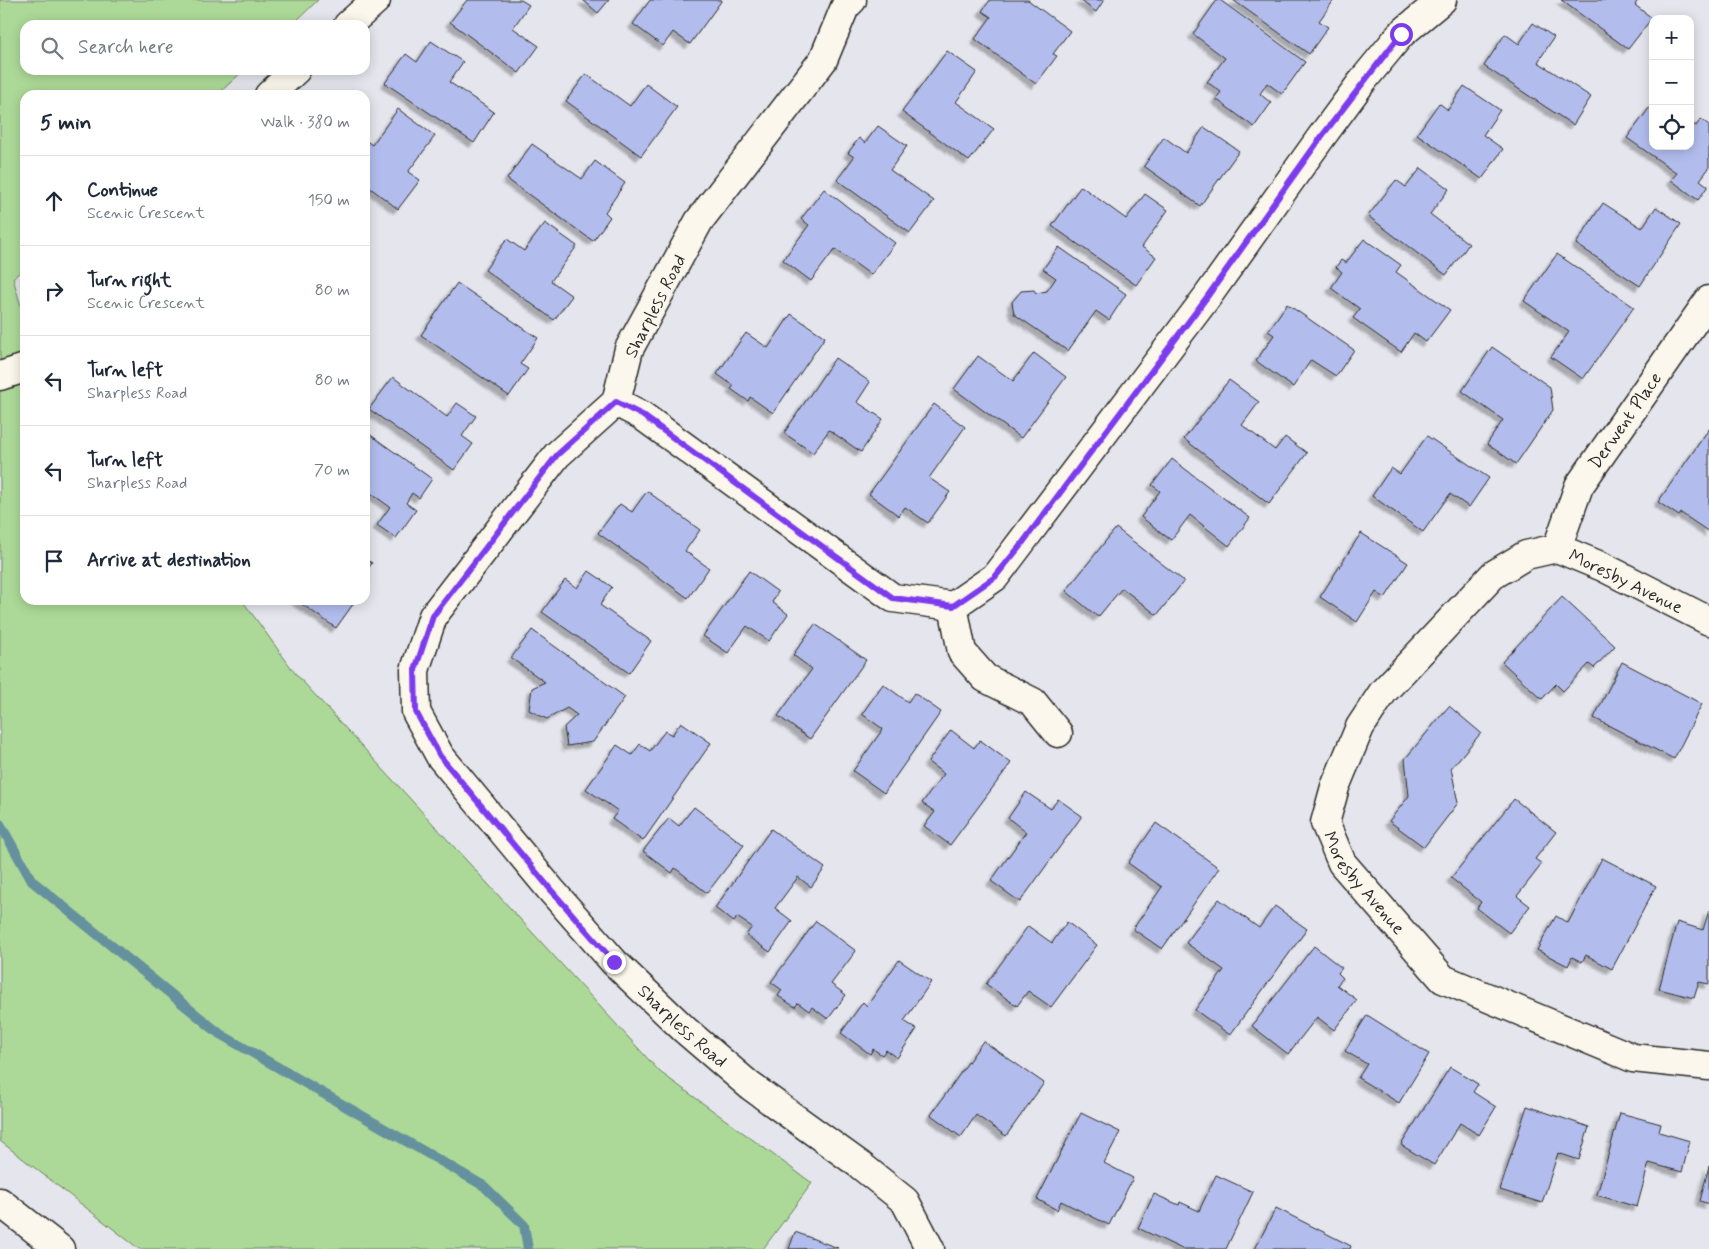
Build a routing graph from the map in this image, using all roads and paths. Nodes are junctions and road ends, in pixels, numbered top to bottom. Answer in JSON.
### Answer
{"nodes":[{"id":1,"x":376,"y":0,"type":"edge"},
{"id":2,"x":1442,"y":0,"type":"edge"},
{"id":3,"x":844,"y":2,"type":"edge"},
{"id":4,"x":354,"y":20,"type":"edge"},
{"id":5,"x":291,"y":75,"type":"edge"},
{"id":6,"x":274,"y":90,"type":"edge"},
{"id":7,"x":1709,"y":300,"type":"edge"},
{"id":8,"x":20,"y":370,"type":"edge"},
{"id":9,"x":0,"y":376,"type":"edge"},
{"id":10,"x":616,"y":402,"type":"junction"},
{"id":11,"x":1557,"y":548,"type":"junction"},
{"id":12,"x":953,"y":606,"type":"junction"},
{"id":13,"x":1709,"y":621,"type":"edge"},
{"id":14,"x":1058,"y":733,"type":"dead end"},
{"id":15,"x":1709,"y":1066,"type":"edge"},
{"id":16,"x":0,"y":1202,"type":"edge"},
{"id":17,"x":60,"y":1249,"type":"edge"},
{"id":18,"x":930,"y":1249,"type":"edge"}],
"edges":[{"from":1,"to":4,"type":"street"},
{"from":2,"to":12,"type":"street"},
{"from":3,"to":10,"type":"street","name":"Sharpless Road"},
{"from":5,"to":6,"type":"street"},
{"from":7,"to":11,"type":"street","name":"Derwent Place"},
{"from":8,"to":9,"type":"street"},
{"from":10,"to":12,"type":"street"},
{"from":10,"to":18,"type":"street","name":"Sharpless Road"},
{"from":11,"to":13,"type":"street","name":"Moresby Avenue"},
{"from":11,"to":15,"type":"street","name":"Moresby Avenue"},
{"from":12,"to":14,"type":"street"},
{"from":16,"to":17,"type":"street"}]}
